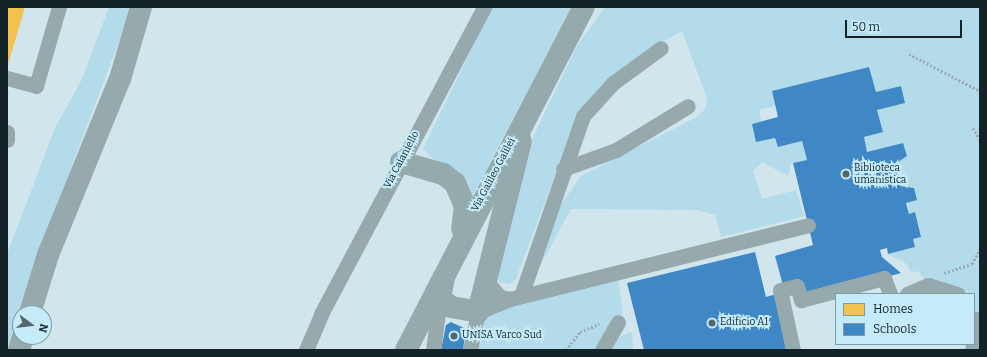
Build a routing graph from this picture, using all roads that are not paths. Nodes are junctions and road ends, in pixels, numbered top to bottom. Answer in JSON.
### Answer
{"nodes":[{"id":1,"x":59,"y":7,"type":"edge"},
{"id":2,"x":141,"y":7,"type":"edge"},
{"id":3,"x":484,"y":7,"type":"edge"},
{"id":4,"x":584,"y":7,"type":"edge"},
{"id":5,"x":661,"y":48,"type":"dead end"},
{"id":6,"x":7,"y":78,"type":"edge"},
{"id":7,"x":533,"y":104,"type":"junction"},
{"id":8,"x":688,"y":106,"type":"dead end"},
{"id":9,"x":7,"y":132,"type":"edge"},
{"id":10,"x":7,"y":140,"type":"edge"},
{"id":11,"x":400,"y":162,"type":"junction"},
{"id":12,"x":563,"y":169,"type":"junction"},
{"id":13,"x":808,"y":225,"type":"dead end"},
{"id":14,"x":457,"y":247,"type":"junction"},
{"id":15,"x":494,"y":249,"type":"junction"},
{"id":16,"x":446,"y":270,"type":"junction"},
{"id":17,"x":486,"y":281,"type":"junction"},
{"id":18,"x":890,"y":293,"type":"edge"},
{"id":19,"x":909,"y":293,"type":"edge"},
{"id":20,"x":955,"y":293,"type":"edge"},
{"id":21,"x":516,"y":297,"type":"junction"},
{"id":22,"x":440,"y":298,"type":"junction"},
{"id":23,"x":32,"y":305,"type":"edge"},
{"id":24,"x":478,"y":312,"type":"junction"},
{"id":25,"x":321,"y":314,"type":"junction"},
{"id":26,"x":618,"y":322,"type":"road end"},
{"id":27,"x":975,"y":323,"type":"edge"},
{"id":28,"x":975,"y":334,"type":"edge"},
{"id":29,"x":306,"y":350,"type":"edge"},
{"id":30,"x":314,"y":350,"type":"edge"},
{"id":31,"x":406,"y":350,"type":"edge"},
{"id":32,"x":433,"y":350,"type":"edge"},
{"id":33,"x":470,"y":350,"type":"edge"},
{"id":34,"x":602,"y":350,"type":"edge"},
{"id":35,"x":793,"y":350,"type":"edge"}],
"edges":[{"from":1,"to":6,"type":"street"},
{"from":2,"to":23,"type":"highway"},
{"from":3,"to":11,"type":"street","name":"Via Caianiello"},
{"from":4,"to":7,"type":"street","name":"Via Galileo Galilei"},
{"from":5,"to":12,"type":"street"},
{"from":7,"to":14,"type":"street","name":"Via Galileo Galilei"},
{"from":7,"to":15,"type":"street","name":"Via Galileo Galilei"},
{"from":8,"to":12,"type":"street"},
{"from":9,"to":10,"type":"street"},
{"from":11,"to":14,"type":"street"},
{"from":11,"to":25,"type":"street","name":"Via Caianiello"},
{"from":12,"to":21,"type":"street"},
{"from":13,"to":21,"type":"street"},
{"from":14,"to":15,"type":"street"},
{"from":14,"to":16,"type":"street","name":"Via Galileo Galilei"},
{"from":15,"to":17,"type":"street","name":"Via Galileo Galilei"},
{"from":16,"to":22,"type":"street"},
{"from":16,"to":31,"type":"street","name":"Via Galileo Galilei"},
{"from":17,"to":21,"type":"street"},
{"from":17,"to":24,"type":"street","name":"Via Galileo Galilei"},
{"from":18,"to":35,"type":"street"},
{"from":19,"to":20,"type":"street"},
{"from":21,"to":24,"type":"street"},
{"from":22,"to":24,"type":"street"},
{"from":22,"to":32,"type":"street"},
{"from":24,"to":33,"type":"street","name":"Via Galileo Galilei"},
{"from":25,"to":29,"type":"street","name":"Via Caianiello"},
{"from":25,"to":30,"type":"street","name":"Via Caianiello"},
{"from":26,"to":34,"type":"street"},
{"from":27,"to":28,"type":"street"}]}
